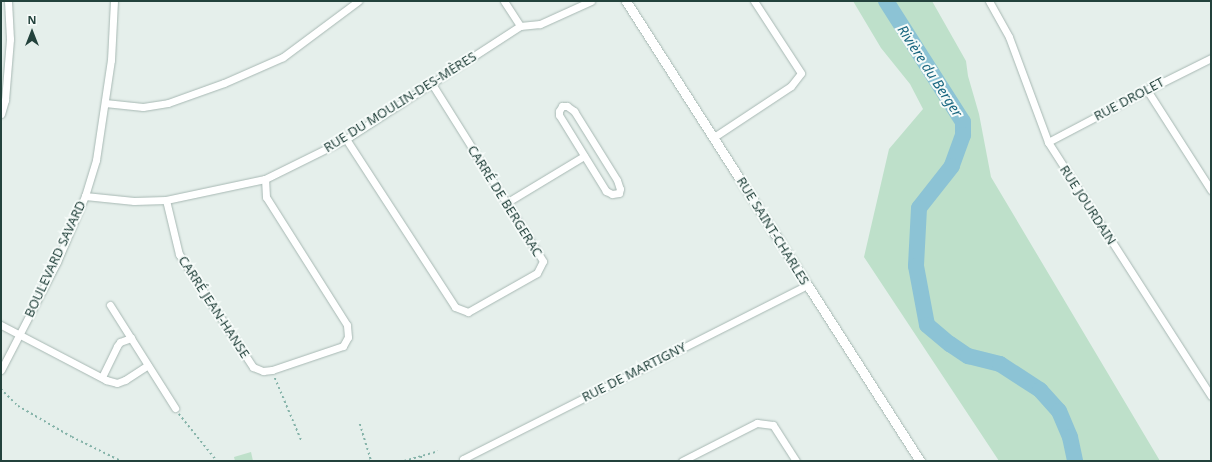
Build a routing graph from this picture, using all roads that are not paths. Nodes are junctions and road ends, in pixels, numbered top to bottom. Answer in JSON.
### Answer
{"nodes":[{"id":1,"x":8,"y":1,"type":"edge"},
{"id":2,"x":114,"y":1,"type":"edge"},
{"id":3,"x":358,"y":1,"type":"edge"},
{"id":4,"x":504,"y":1,"type":"edge"},
{"id":5,"x":591,"y":1,"type":"edge"},
{"id":6,"x":626,"y":1,"type":"edge"},
{"id":7,"x":754,"y":1,"type":"edge"},
{"id":8,"x":989,"y":1,"type":"edge"},
{"id":9,"x":520,"y":26,"type":"junction"},
{"id":10,"x":1211,"y":58,"type":"edge"},
{"id":11,"x":432,"y":84,"type":"junction"},
{"id":12,"x":1147,"y":90,"type":"junction"},
{"id":13,"x":106,"y":103,"type":"junction"},
{"id":14,"x":1,"y":114,"type":"edge"},
{"id":15,"x":714,"y":137,"type":"junction"},
{"id":16,"x":346,"y":139,"type":"junction"},
{"id":17,"x":1048,"y":142,"type":"junction"},
{"id":18,"x":584,"y":156,"type":"junction"},
{"id":19,"x":265,"y":179,"type":"junction"},
{"id":20,"x":1211,"y":190,"type":"edge"},
{"id":21,"x":85,"y":196,"type":"junction"},
{"id":22,"x":166,"y":200,"type":"junction"},
{"id":23,"x":506,"y":203,"type":"junction"},
{"id":24,"x":807,"y":285,"type":"junction"},
{"id":25,"x":110,"y":305,"type":"dead end"},
{"id":26,"x":1,"y":325,"type":"edge"},
{"id":27,"x":19,"y":334,"type":"junction"},
{"id":28,"x":131,"y":338,"type":"junction"},
{"id":29,"x":148,"y":365,"type":"junction"},
{"id":30,"x":1,"y":370,"type":"edge"},
{"id":31,"x":102,"y":377,"type":"junction"},
{"id":32,"x":1211,"y":396,"type":"edge"},
{"id":33,"x":175,"y":408,"type":"road end"},
{"id":34,"x":464,"y":461,"type":"edge"},
{"id":35,"x":682,"y":461,"type":"edge"},
{"id":36,"x":796,"y":461,"type":"edge"},
{"id":37,"x":920,"y":461,"type":"edge"}],
"edges":[{"from":1,"to":14,"type":"street"},
{"from":2,"to":13,"type":"street","name":"BOULEVARD SAVARD"},
{"from":3,"to":13,"type":"street"},
{"from":4,"to":9,"type":"street"},
{"from":5,"to":9,"type":"street","name":"RUE DU MOULIN-DES-MÈRES"},
{"from":6,"to":15,"type":"street","name":"RUE SAINT-CHARLES"},
{"from":7,"to":15,"type":"street"},
{"from":8,"to":17,"type":"street","name":"RUE JOURDAIN"},
{"from":9,"to":11,"type":"street","name":"RUE DU MOULIN-DES-MÈRES"},
{"from":10,"to":12,"type":"street","name":"RUE DROLET"},
{"from":11,"to":16,"type":"street","name":"RUE DU MOULIN-DES-MÈRES"},
{"from":11,"to":23,"type":"street","name":"CARRÉ DE BERGERAC"},
{"from":12,"to":17,"type":"street","name":"RUE DROLET"},
{"from":12,"to":20,"type":"street"},
{"from":13,"to":21,"type":"street","name":"BOULEVARD SAVARD"},
{"from":15,"to":24,"type":"street","name":"RUE SAINT-CHARLES"},
{"from":16,"to":19,"type":"street","name":"RUE DU MOULIN-DES-MÈRES"},
{"from":16,"to":23,"type":"street","name":"CARRÉ DE BERGERAC"},
{"from":17,"to":32,"type":"street","name":"RUE JOURDAIN"},
{"from":18,"to":18,"type":"street"},
{"from":18,"to":23,"type":"street"},
{"from":19,"to":22,"type":"street","name":"RUE DU MOULIN-DES-MÈRES"},
{"from":19,"to":22,"type":"street","name":"CARRÉ JEAN-HANSE"},
{"from":21,"to":22,"type":"street","name":"RUE DU MOULIN-DES-MÈRES"},
{"from":21,"to":27,"type":"street","name":"BOULEVARD SAVARD"},
{"from":24,"to":34,"type":"street","name":"RUE DE MARTIGNY"},
{"from":24,"to":37,"type":"street","name":"RUE SAINT-CHARLES"},
{"from":25,"to":28,"type":"street"},
{"from":26,"to":27,"type":"street"},
{"from":27,"to":30,"type":"street","name":"BOULEVARD SAVARD"},
{"from":27,"to":31,"type":"street"},
{"from":28,"to":29,"type":"street"},
{"from":28,"to":31,"type":"street"},
{"from":29,"to":31,"type":"street"},
{"from":29,"to":33,"type":"street"},
{"from":35,"to":36,"type":"street"}]}
